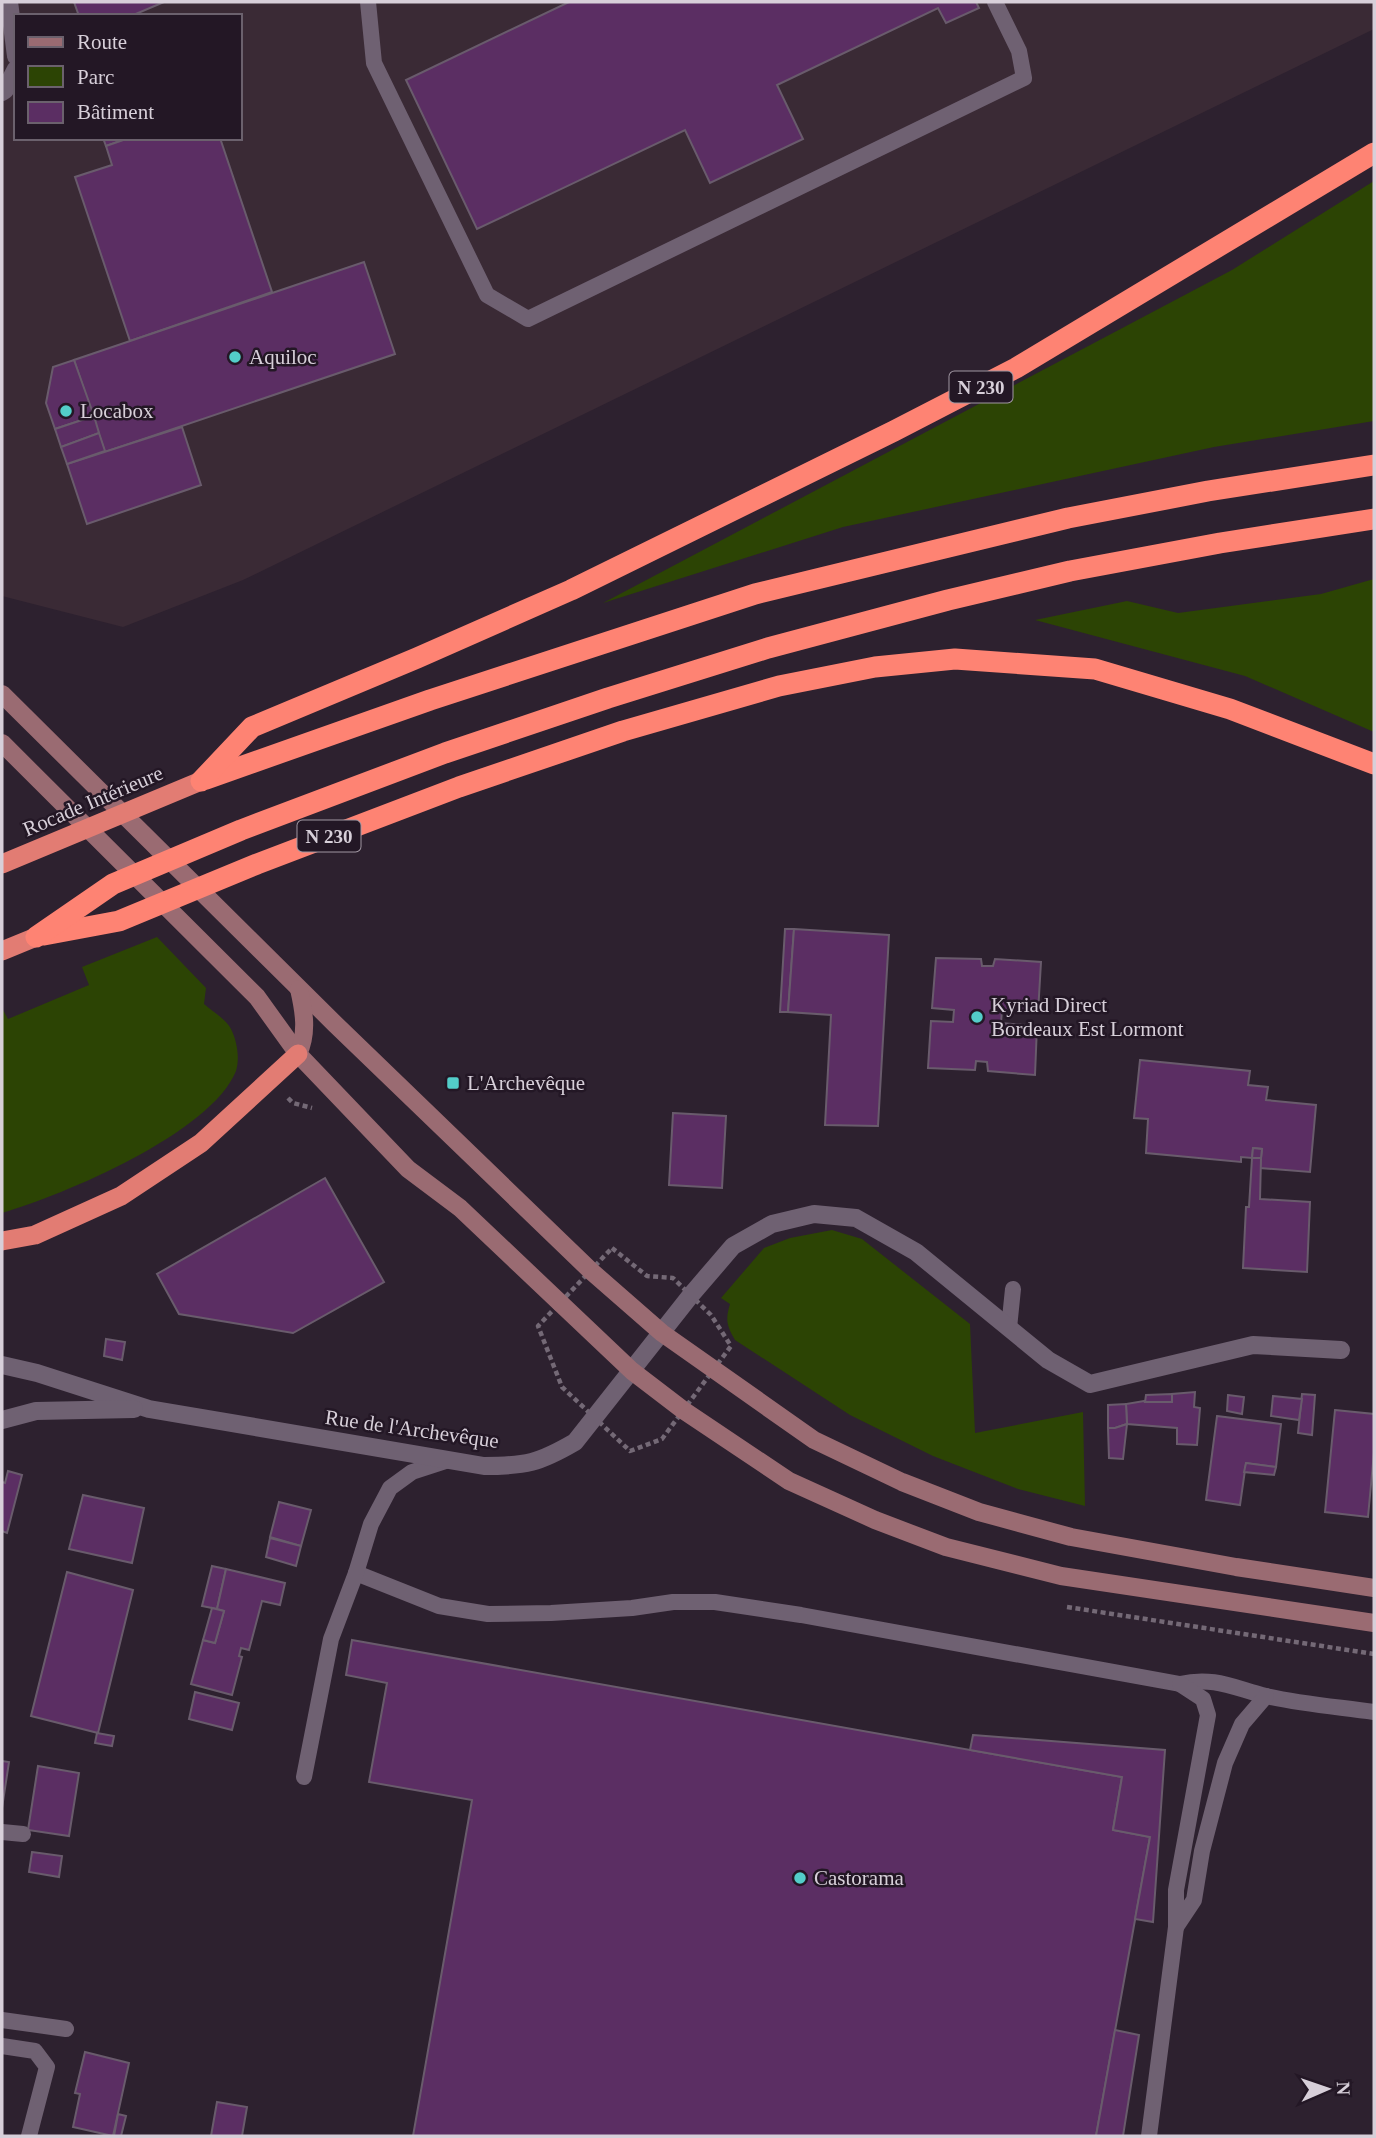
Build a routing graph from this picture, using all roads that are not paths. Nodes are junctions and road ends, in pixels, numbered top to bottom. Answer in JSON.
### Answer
{"nodes":[{"id":1,"x":9,"y":2,"type":"edge"},
{"id":2,"x":368,"y":2,"type":"edge"},
{"id":3,"x":995,"y":2,"type":"edge"},
{"id":4,"x":14,"y":41,"type":"edge"},
{"id":5,"x":14,"y":73,"type":"edge"},
{"id":6,"x":2,"y":92,"type":"edge"},
{"id":7,"x":1374,"y":153,"type":"edge"},
{"id":8,"x":1374,"y":465,"type":"edge"},
{"id":9,"x":1374,"y":519,"type":"edge"},
{"id":10,"x":2,"y":694,"type":"edge"},
{"id":11,"x":2,"y":743,"type":"edge"},
{"id":12,"x":1374,"y":764,"type":"edge"},
{"id":13,"x":201,"y":781,"type":"junction"},
{"id":14,"x":2,"y":864,"type":"edge"},
{"id":15,"x":36,"y":937,"type":"junction"},
{"id":16,"x":2,"y":951,"type":"edge"},
{"id":17,"x":299,"y":988,"type":"junction"},
{"id":18,"x":298,"y":1054,"type":"junction"},
{"id":19,"x":2,"y":1241,"type":"edge"},
{"id":20,"x":1013,"y":1289,"type":"dead end"},
{"id":21,"x":1009,"y":1328,"type":"junction"},
{"id":22,"x":662,"y":1333,"type":"junction"},
{"id":23,"x":1341,"y":1350,"type":"dead end"},
{"id":24,"x":2,"y":1365,"type":"edge"},
{"id":25,"x":632,"y":1371,"type":"junction"},
{"id":26,"x":149,"y":1409,"type":"junction"},
{"id":27,"x":2,"y":1420,"type":"edge"},
{"id":28,"x":449,"y":1460,"type":"junction"},
{"id":29,"x":356,"y":1573,"type":"junction"},
{"id":30,"x":1374,"y":1588,"type":"edge"},
{"id":31,"x":1374,"y":1622,"type":"edge"},
{"id":32,"x":1181,"y":1684,"type":"junction"},
{"id":33,"x":1266,"y":1696,"type":"junction"},
{"id":34,"x":1374,"y":1712,"type":"edge"},
{"id":35,"x":304,"y":1777,"type":"dead end"},
{"id":36,"x":2,"y":1832,"type":"edge"},
{"id":37,"x":23,"y":1834,"type":"dead end"},
{"id":38,"x":1176,"y":1927,"type":"junction"},
{"id":39,"x":2,"y":2020,"type":"edge"},
{"id":40,"x":66,"y":2029,"type":"dead end"},
{"id":41,"x":2,"y":2046,"type":"edge"},
{"id":42,"x":29,"y":2136,"type":"edge"},
{"id":43,"x":1149,"y":2136,"type":"edge"}],
"edges":[{"from":1,"to":4,"type":"street"},
{"from":2,"to":3,"type":"lane"},
{"from":5,"to":6,"type":"street"},
{"from":7,"to":13,"type":"highway","number":"N 230"},
{"from":8,"to":13,"type":"highway","number":"N 230"},
{"from":9,"to":15,"type":"highway","number":"N 230"},
{"from":10,"to":17,"type":"main road"},
{"from":11,"to":18,"type":"main road"},
{"from":12,"to":15,"type":"highway","number":"N 230"},
{"from":13,"to":14,"type":"highway","name":"Rocade Intérieure","number":"N 230"},
{"from":15,"to":16,"type":"highway","number":"N 230"},
{"from":17,"to":18,"type":"main road"},
{"from":17,"to":22,"type":"main road"},
{"from":18,"to":19,"type":"highway"},
{"from":18,"to":25,"type":"main road"},
{"from":20,"to":21,"type":"lane"},
{"from":21,"to":22,"type":"street","name":"Rue de l'Archevêque"},
{"from":21,"to":23,"type":"street","name":"Rue de l'Archevêque"},
{"from":22,"to":25,"type":"street","name":"Rue de l'Archevêque"},
{"from":22,"to":30,"type":"main road"},
{"from":24,"to":26,"type":"street","name":"Rue de l'Archevêque"},
{"from":25,"to":28,"type":"street","name":"Rue de l'Archevêque"},
{"from":25,"to":31,"type":"main road"},
{"from":26,"to":27,"type":"street","name":"Rue de l'Archevêque"},
{"from":26,"to":28,"type":"street","name":"Rue de l'Archevêque"},
{"from":28,"to":29,"type":"lane"},
{"from":29,"to":32,"type":"lane"},
{"from":29,"to":35,"type":"lane"},
{"from":32,"to":33,"type":"lane"},
{"from":32,"to":38,"type":"lane"},
{"from":33,"to":34,"type":"lane"},
{"from":33,"to":38,"type":"lane"},
{"from":36,"to":37,"type":"lane"},
{"from":38,"to":43,"type":"lane"},
{"from":39,"to":40,"type":"lane"},
{"from":41,"to":42,"type":"lane"}]}
